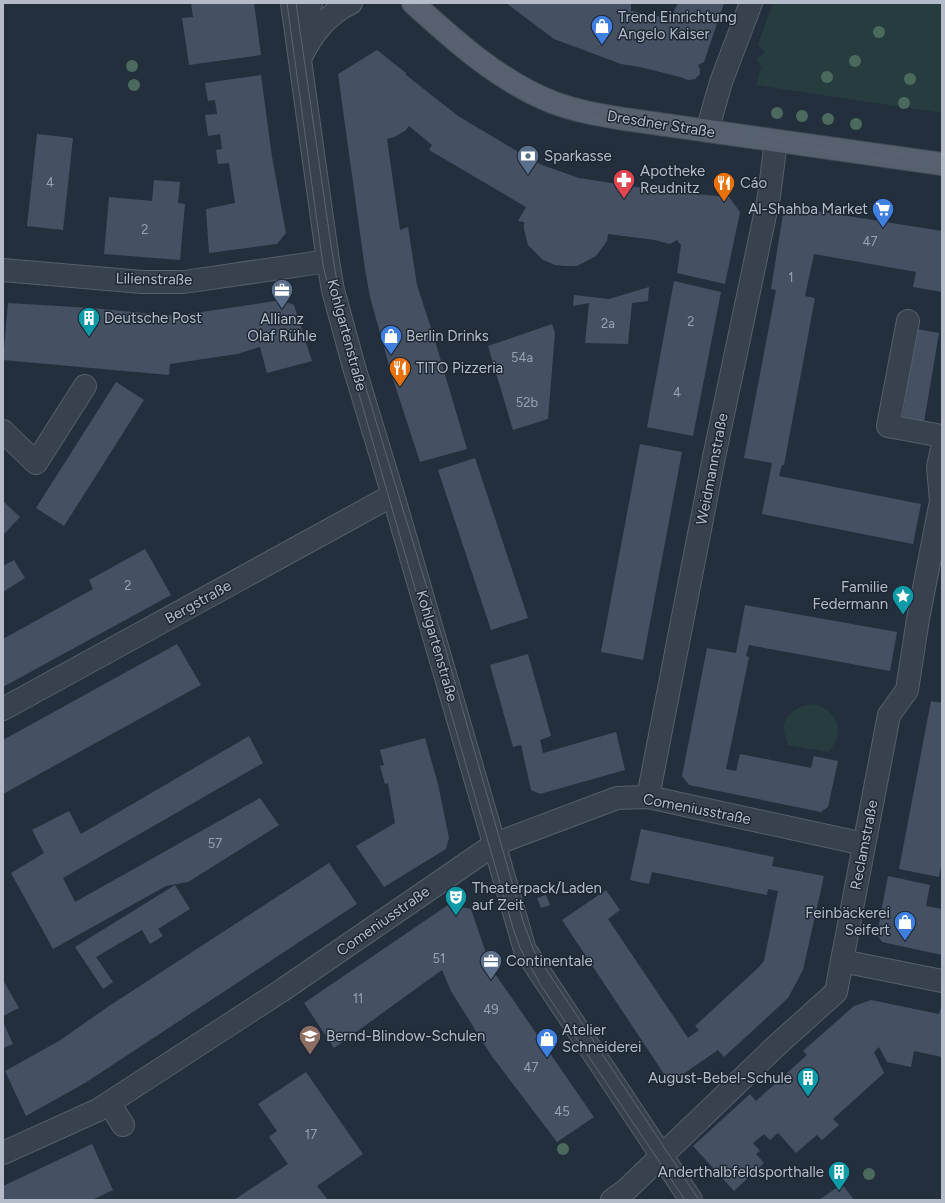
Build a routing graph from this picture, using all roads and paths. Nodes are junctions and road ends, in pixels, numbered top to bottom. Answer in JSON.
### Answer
{"nodes":[{"id":1,"x":292,"y":3,"type":"edge"},
{"id":2,"x":310,"y":3,"type":"edge"},
{"id":3,"x":351,"y":3,"type":"edge"},
{"id":4,"x":413,"y":3,"type":"edge"},
{"id":5,"x":751,"y":3,"type":"edge"},
{"id":6,"x":300,"y":53,"type":"junction"},
{"id":7,"x":706,"y":131,"type":"junction"},
{"id":8,"x":776,"y":141,"type":"junction"},
{"id":9,"x":942,"y":164,"type":"edge"},
{"id":10,"x":328,"y":261,"type":"junction"},
{"id":11,"x":3,"y":270,"type":"edge"},
{"id":12,"x":908,"y":321,"type":"dead end"},
{"id":13,"x":85,"y":386,"type":"dead end"},
{"id":14,"x":3,"y":431,"type":"edge"},
{"id":15,"x":942,"y":436,"type":"edge"},
{"id":16,"x":942,"y":449,"type":"edge"},
{"id":17,"x":393,"y":496,"type":"junction"},
{"id":18,"x":3,"y":709,"type":"edge"},
{"id":19,"x":648,"y":798,"type":"junction"},
{"id":20,"x":495,"y":844,"type":"junction"},
{"id":21,"x":864,"y":844,"type":"junction"},
{"id":22,"x":842,"y":961,"type":"junction"},
{"id":23,"x":942,"y":981,"type":"edge"},
{"id":24,"x":109,"y":1103,"type":"junction"},
{"id":25,"x":123,"y":1124,"type":"dead end"},
{"id":26,"x":3,"y":1153,"type":"edge"},
{"id":27,"x":661,"y":1156,"type":"junction"},
{"id":28,"x":612,"y":1200,"type":"edge"},
{"id":29,"x":690,"y":1200,"type":"edge"}],
"edges":[{"from":1,"to":6,"type":"street","name":"Kohlgartenstraße"},
{"from":2,"to":6,"type":"street","name":"Kohlgartenstraße"},
{"from":3,"to":6,"type":"street"},
{"from":4,"to":7,"type":"main road","name":"Dresdner Straße"},
{"from":5,"to":7,"type":"street"},
{"from":6,"to":10,"type":"street","name":"Kohlgartenstraße"},
{"from":7,"to":8,"type":"main road","name":"Dresdner Straße"},
{"from":8,"to":9,"type":"main road","name":"Dresdner Straße"},
{"from":8,"to":19,"type":"street","name":"Weidmannstraße"},
{"from":10,"to":11,"type":"street","name":"Lilienstraße"},
{"from":10,"to":17,"type":"street","name":"Kohlgartenstraße"},
{"from":12,"to":15,"type":"street"},
{"from":13,"to":14,"type":"street"},
{"from":16,"to":21,"type":"street","name":"Reclamstraße"},
{"from":17,"to":18,"type":"street","name":"Bergstraße"},
{"from":17,"to":20,"type":"street","name":"Kohlgartenstraße"},
{"from":19,"to":20,"type":"street","name":"Comeniusstraße"},
{"from":19,"to":21,"type":"street","name":"Comeniusstraße"},
{"from":20,"to":24,"type":"street","name":"Comeniusstraße"},
{"from":20,"to":27,"type":"street","name":"Kohlgartenstraße"},
{"from":21,"to":22,"type":"street","name":"Reclamstraße"},
{"from":22,"to":23,"type":"street"},
{"from":22,"to":27,"type":"street","name":"Reclamstraße"},
{"from":24,"to":25,"type":"street"},
{"from":24,"to":26,"type":"street","name":"Comeniusstraße"},
{"from":27,"to":28,"type":"street","name":"Reclamstraße"},
{"from":27,"to":29,"type":"street","name":"Kohlgartenstraße"}]}
